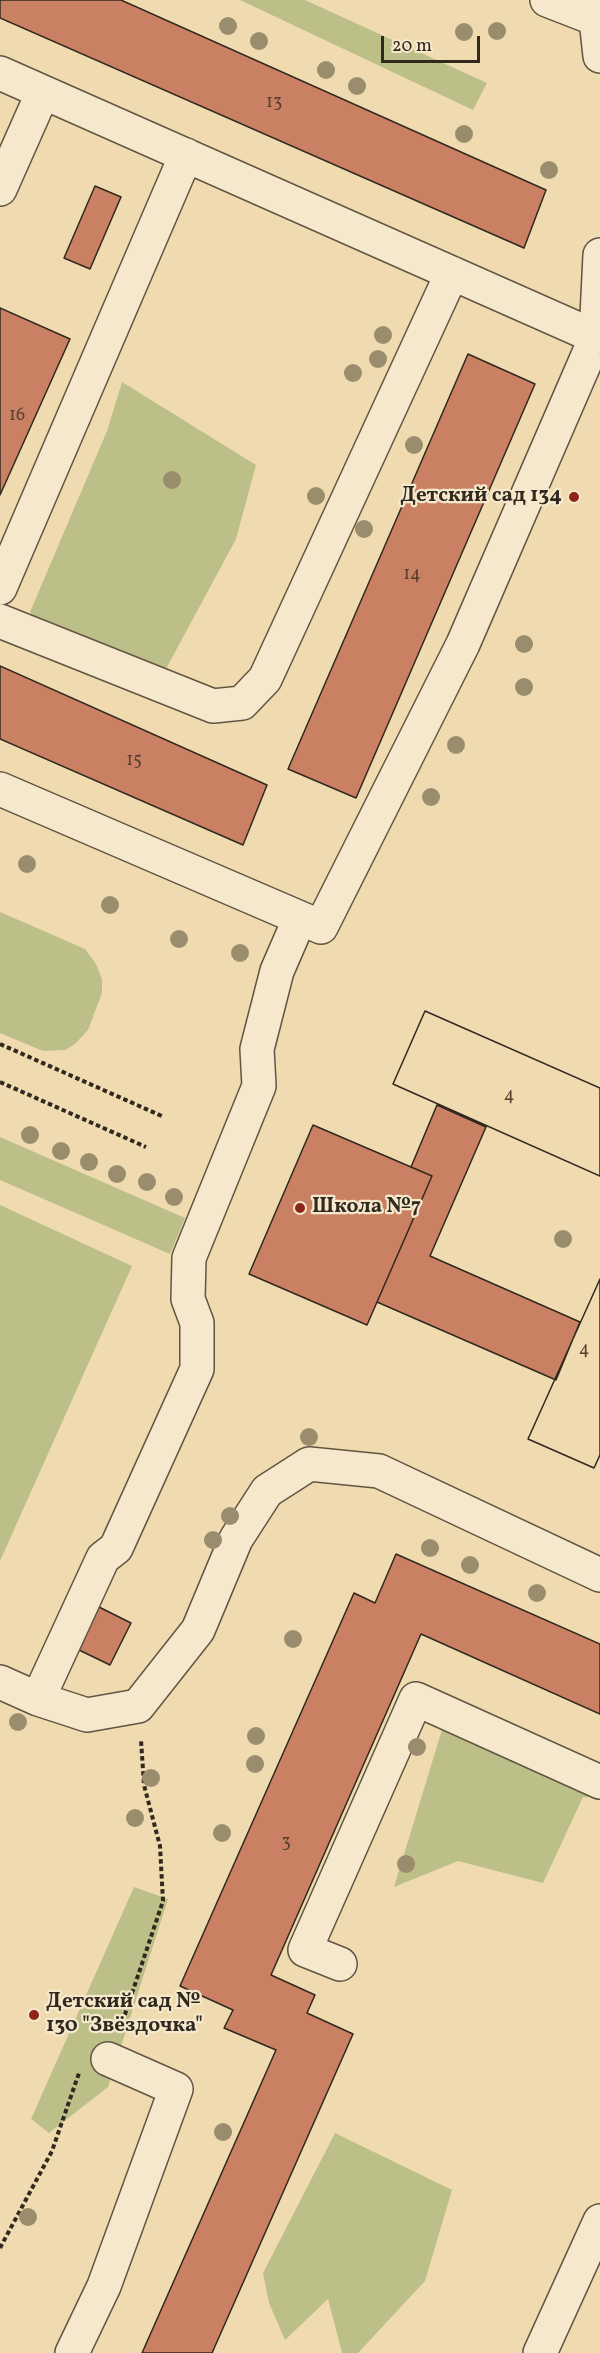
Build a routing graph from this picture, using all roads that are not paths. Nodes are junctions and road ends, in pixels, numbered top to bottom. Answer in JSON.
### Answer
{"nodes":[{"id":1,"x":547,"y":0,"type":"edge"},
{"id":2,"x":598,"y":16,"type":"edge"},
{"id":3,"x":600,"y":56,"type":"edge"},
{"id":4,"x":0,"y":73,"type":"edge"},
{"id":5,"x":43,"y":92,"type":"junction"},
{"id":6,"x":186,"y":156,"type":"junction"},
{"id":7,"x":0,"y":189,"type":"edge"},
{"id":8,"x":600,"y":255,"type":"edge"},
{"id":9,"x":452,"y":273,"type":"junction"},
{"id":10,"x":596,"y":337,"type":"junction"},
{"id":11,"x":0,"y":588,"type":"edge"},
{"id":12,"x":0,"y":621,"type":"edge"},
{"id":13,"x":0,"y":789,"type":"edge"},
{"id":14,"x":300,"y":918,"type":"junction"},
{"id":15,"x":600,"y":1575,"type":"edge"},
{"id":16,"x":0,"y":1682,"type":"edge"},
{"id":17,"x":38,"y":1699,"type":"junction"},
{"id":18,"x":600,"y":1782,"type":"edge"},
{"id":19,"x":340,"y":1964,"type":"dead end"},
{"id":20,"x":101,"y":2053,"type":"road end"},
{"id":21,"x":600,"y":2221,"type":"edge"},
{"id":22,"x":72,"y":2353,"type":"edge"},
{"id":23,"x":540,"y":2353,"type":"edge"}],
"edges":[{"from":1,"to":2,"type":"street"},
{"from":2,"to":3,"type":"street"},
{"from":4,"to":5,"type":"street"},
{"from":5,"to":6,"type":"street"},
{"from":5,"to":7,"type":"street"},
{"from":6,"to":9,"type":"street"},
{"from":6,"to":11,"type":"street"},
{"from":8,"to":10,"type":"street"},
{"from":9,"to":10,"type":"street"},
{"from":9,"to":12,"type":"street"},
{"from":10,"to":14,"type":"street"},
{"from":13,"to":14,"type":"street"},
{"from":14,"to":17,"type":"street"},
{"from":15,"to":17,"type":"street"},
{"from":16,"to":17,"type":"street"},
{"from":18,"to":19,"type":"street"},
{"from":20,"to":22,"type":"street"},
{"from":21,"to":23,"type":"street"}]}
